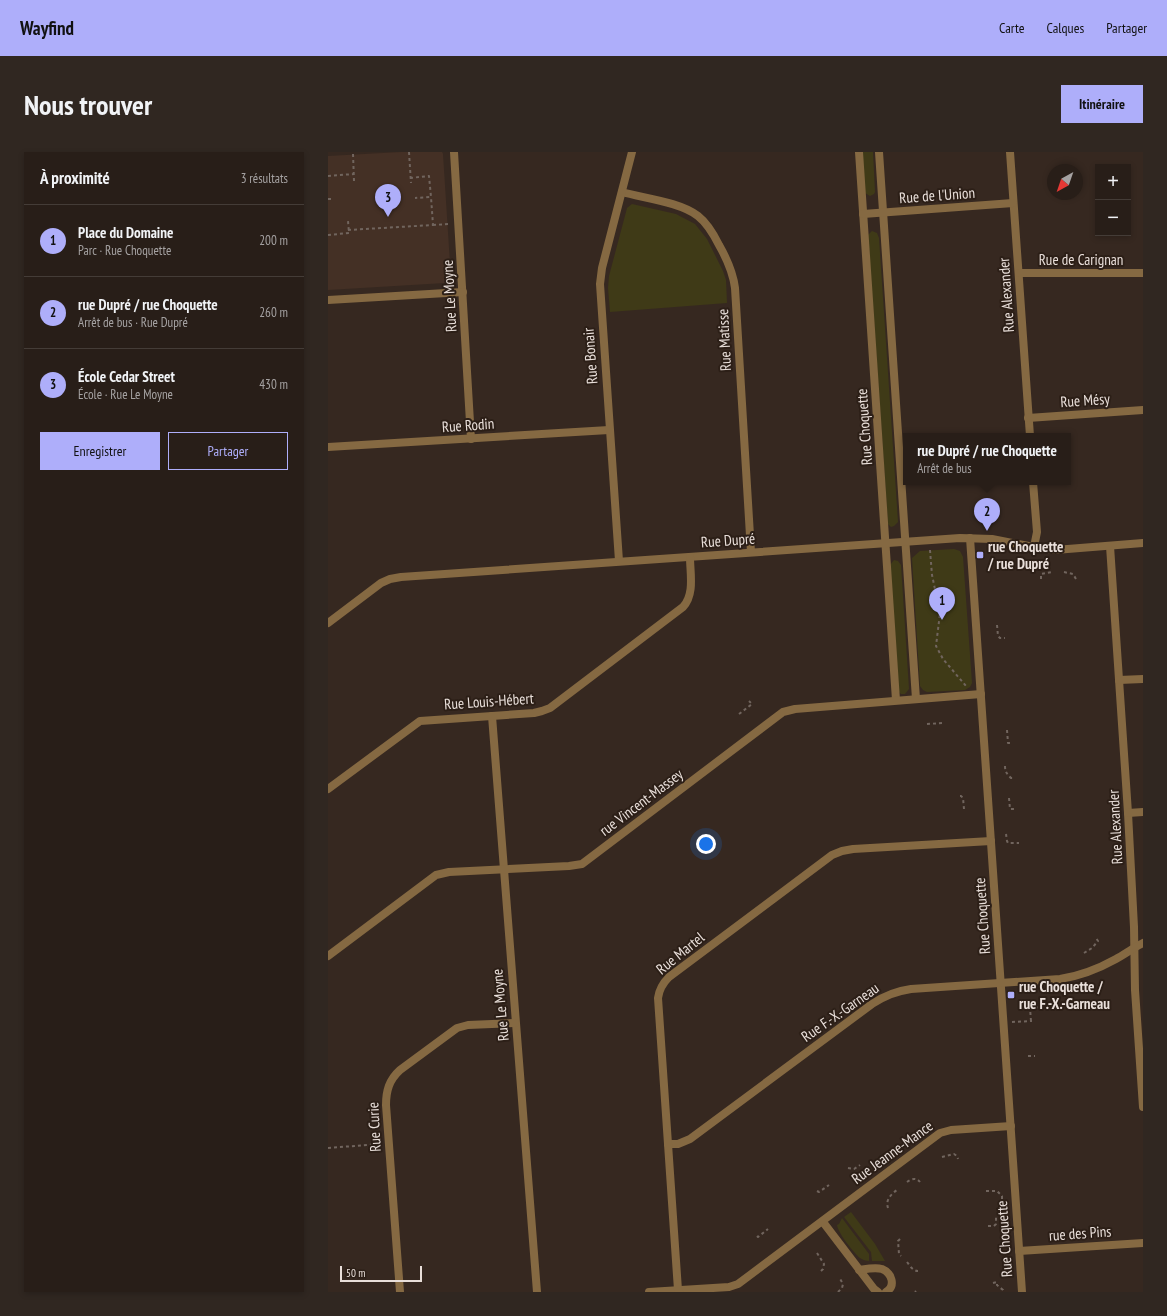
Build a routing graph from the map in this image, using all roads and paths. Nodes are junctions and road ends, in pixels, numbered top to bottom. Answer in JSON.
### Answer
{"nodes":[{"id":1,"x":409,"y":152,"type":"edge"},
{"id":2,"x":454,"y":152,"type":"edge"},
{"id":3,"x":632,"y":152,"type":"edge"},
{"id":4,"x":859,"y":152,"type":"edge"},
{"id":5,"x":878,"y":152,"type":"edge"},
{"id":6,"x":1010,"y":152,"type":"edge"},
{"id":7,"x":353,"y":154,"type":"dead end"},
{"id":8,"x":354,"y":174,"type":"junction"},
{"id":9,"x":328,"y":176,"type":"edge"},
{"id":10,"x":410,"y":178,"type":"junction"},
{"id":11,"x":354,"y":181,"type":"dead end"},
{"id":12,"x":411,"y":183,"type":"dead end"},
{"id":13,"x":622,"y":192,"type":"junction"},
{"id":14,"x":431,"y":197,"type":"junction"},
{"id":15,"x":415,"y":198,"type":"dead end"},
{"id":16,"x":1013,"y":203,"type":"junction"},
{"id":17,"x":883,"y":212,"type":"junction"},
{"id":18,"x":863,"y":214,"type":"junction"},
{"id":19,"x":348,"y":221,"type":"dead end"},
{"id":20,"x":449,"y":224,"type":"dead end"},
{"id":21,"x":433,"y":225,"type":"junction"},
{"id":22,"x":348,"y":230,"type":"junction"},
{"id":23,"x":328,"y":235,"type":"edge"},
{"id":24,"x":1019,"y":273,"type":"junction"},
{"id":25,"x":1143,"y":273,"type":"edge"},
{"id":26,"x":463,"y":292,"type":"junction"},
{"id":27,"x":328,"y":300,"type":"edge"},
{"id":28,"x":1143,"y":410,"type":"edge"},
{"id":29,"x":1028,"y":418,"type":"junction"},
{"id":30,"x":609,"y":430,"type":"junction"},
{"id":31,"x":1030,"y":433,"type":"edge"},
{"id":32,"x":471,"y":439,"type":"junction"},
{"id":33,"x":328,"y":447,"type":"edge"},
{"id":34,"x":1033,"y":485,"type":"edge"},
{"id":35,"x":970,"y":538,"type":"junction"},
{"id":36,"x":905,"y":542,"type":"junction"},
{"id":37,"x":886,"y":543,"type":"junction"},
{"id":38,"x":1143,"y":543,"type":"edge"},
{"id":39,"x":1110,"y":546,"type":"junction"},
{"id":40,"x":1034,"y":547,"type":"junction"},
{"id":41,"x":930,"y":550,"type":"dead end"},
{"id":42,"x":751,"y":552,"type":"junction"},
{"id":43,"x":690,"y":557,"type":"junction"},
{"id":44,"x":619,"y":562,"type":"junction"},
{"id":45,"x":1054,"y":572,"type":"dead end"},
{"id":46,"x":1064,"y":572,"type":"dead end"},
{"id":47,"x":1041,"y":579,"type":"dead end"},
{"id":48,"x":1076,"y":579,"type":"dead end"},
{"id":49,"x":328,"y":622,"type":"edge"},
{"id":50,"x":997,"y":625,"type":"dead end"},
{"id":51,"x":1005,"y":638,"type":"dead end"},
{"id":52,"x":1143,"y":679,"type":"edge"},
{"id":53,"x":1119,"y":680,"type":"junction"},
{"id":54,"x":969,"y":689,"type":"dead end"},
{"id":55,"x":981,"y":694,"type":"junction"},
{"id":56,"x":916,"y":699,"type":"junction"},
{"id":57,"x":749,"y":700,"type":"dead end"},
{"id":58,"x":896,"y":700,"type":"junction"},
{"id":59,"x":739,"y":714,"type":"dead end"},
{"id":60,"x":492,"y":716,"type":"junction"},
{"id":61,"x":927,"y":724,"type":"dead end"},
{"id":62,"x":944,"y":725,"type":"dead end"},
{"id":63,"x":1007,"y":730,"type":"dead end"},
{"id":64,"x":1012,"y":743,"type":"dead end"},
{"id":65,"x":1004,"y":766,"type":"dead end"},
{"id":66,"x":1015,"y":778,"type":"dead end"},
{"id":67,"x":328,"y":789,"type":"edge"},
{"id":68,"x":960,"y":796,"type":"dead end"},
{"id":69,"x":1009,"y":798,"type":"dead end"},
{"id":70,"x":964,"y":809,"type":"dead end"},
{"id":71,"x":1016,"y":809,"type":"dead end"},
{"id":72,"x":1143,"y":812,"type":"edge"},
{"id":73,"x":1128,"y":813,"type":"junction"},
{"id":74,"x":1006,"y":834,"type":"dead end"},
{"id":75,"x":991,"y":841,"type":"junction"},
{"id":76,"x":1019,"y":843,"type":"dead end"},
{"id":77,"x":503,"y":870,"type":"junction"},
{"id":78,"x":1096,"y":938,"type":"dead end"},
{"id":79,"x":1143,"y":943,"type":"edge"},
{"id":80,"x":1134,"y":948,"type":"junction"},
{"id":81,"x":1084,"y":953,"type":"dead end"},
{"id":82,"x":328,"y":956,"type":"edge"},
{"id":83,"x":1001,"y":983,"type":"junction"},
{"id":84,"x":1046,"y":1004,"type":"dead end"},
{"id":85,"x":1012,"y":1022,"type":"dead end"},
{"id":86,"x":515,"y":1023,"type":"junction"},
{"id":87,"x":1028,"y":1056,"type":"dead end"},
{"id":88,"x":1035,"y":1056,"type":"dead end"},
{"id":89,"x":1143,"y":1107,"type":"edge"},
{"id":90,"x":1011,"y":1126,"type":"junction"},
{"id":91,"x":380,"y":1144,"type":"dead end"},
{"id":92,"x":668,"y":1144,"type":"junction"},
{"id":93,"x":328,"y":1148,"type":"edge"},
{"id":94,"x":942,"y":1157,"type":"dead end"},
{"id":95,"x":958,"y":1159,"type":"dead end"},
{"id":96,"x":860,"y":1165,"type":"dead end"},
{"id":97,"x":848,"y":1168,"type":"dead end"},
{"id":98,"x":907,"y":1182,"type":"dead end"},
{"id":99,"x":920,"y":1182,"type":"dead end"},
{"id":100,"x":829,"y":1185,"type":"dead end"},
{"id":101,"x":898,"y":1189,"type":"dead end"},
{"id":102,"x":817,"y":1191,"type":"dead end"},
{"id":103,"x":986,"y":1192,"type":"dead end"},
{"id":104,"x":1002,"y":1201,"type":"dead end"},
{"id":105,"x":888,"y":1208,"type":"dead end"},
{"id":106,"x":996,"y":1216,"type":"dead end"},
{"id":107,"x":823,"y":1222,"type":"junction"},
{"id":108,"x":988,"y":1226,"type":"dead end"},
{"id":109,"x":768,"y":1229,"type":"dead end"},
{"id":110,"x":757,"y":1236,"type":"dead end"},
{"id":111,"x":900,"y":1239,"type":"dead end"},
{"id":112,"x":1143,"y":1243,"type":"edge"},
{"id":113,"x":1019,"y":1251,"type":"junction"},
{"id":114,"x":817,"y":1253,"type":"dead end"},
{"id":115,"x":901,"y":1256,"type":"dead end"},
{"id":116,"x":907,"y":1262,"type":"dead end"},
{"id":117,"x":859,"y":1270,"type":"junction"},
{"id":118,"x":821,"y":1271,"type":"dead end"},
{"id":119,"x":918,"y":1271,"type":"dead end"},
{"id":120,"x":839,"y":1278,"type":"dead end"},
{"id":121,"x":993,"y":1283,"type":"dead end"},
{"id":122,"x":663,"y":1291,"type":"edge"},
{"id":123,"x":679,"y":1291,"type":"edge"},
{"id":124,"x":400,"y":1292,"type":"edge"},
{"id":125,"x":537,"y":1292,"type":"edge"},
{"id":126,"x":649,"y":1292,"type":"edge"},
{"id":127,"x":838,"y":1292,"type":"edge"},
{"id":128,"x":878,"y":1292,"type":"edge"},
{"id":129,"x":886,"y":1292,"type":"edge"},
{"id":130,"x":1004,"y":1292,"type":"edge"},
{"id":131,"x":1022,"y":1292,"type":"edge"}],
"edges":[{"from":1,"to":10,"type":"path"},
{"from":2,"to":26,"type":"street","name":"Rue Le Moyne"},
{"from":3,"to":13,"type":"street","name":"Rue Bonair"},
{"from":4,"to":18,"type":"street","name":"Rue Choquette"},
{"from":5,"to":17,"type":"street"},
{"from":6,"to":16,"type":"street","name":"Rue Alexander"},
{"from":7,"to":8,"type":"path"},
{"from":8,"to":9,"type":"path"},
{"from":8,"to":11,"type":"path"},
{"from":10,"to":12,"type":"path"},
{"from":10,"to":14,"type":"path"},
{"from":13,"to":30,"type":"street","name":"Rue Bonair"},
{"from":13,"to":42,"type":"street","name":"Rue Matisse"},
{"from":14,"to":15,"type":"path"},
{"from":14,"to":21,"type":"path"},
{"from":16,"to":17,"type":"street","name":"Rue de l'Union"},
{"from":16,"to":24,"type":"street","name":"Rue Alexander"},
{"from":17,"to":18,"type":"street","name":"Rue de l'Union"},
{"from":17,"to":36,"type":"street"},
{"from":18,"to":37,"type":"street","name":"Rue Choquette"},
{"from":19,"to":22,"type":"path"},
{"from":20,"to":21,"type":"path"},
{"from":21,"to":22,"type":"path"},
{"from":22,"to":23,"type":"path"},
{"from":24,"to":25,"type":"street","name":"Rue de Carignan"},
{"from":24,"to":29,"type":"street","name":"Rue Alexander"},
{"from":26,"to":27,"type":"street"},
{"from":26,"to":32,"type":"street","name":"Rue Le Moyne"},
{"from":28,"to":29,"type":"street","name":"Rue Mésy"},
{"from":29,"to":31,"type":"street","name":"Rue Alexander"},
{"from":30,"to":32,"type":"street","name":"Rue Rodin"},
{"from":30,"to":44,"type":"street","name":"Rue Bonair"},
{"from":32,"to":33,"type":"street","name":"Rue Rodin"},
{"from":34,"to":40,"type":"street"},
{"from":35,"to":36,"type":"street","name":"Rue Dupré"},
{"from":35,"to":40,"type":"street","name":"Rue Dupré"},
{"from":35,"to":55,"type":"street","name":"Rue Choquette"},
{"from":36,"to":37,"type":"street","name":"Rue Dupré"},
{"from":36,"to":56,"type":"street"},
{"from":37,"to":42,"type":"street","name":"Rue Dupré"},
{"from":37,"to":58,"type":"street","name":"Rue Choquette"},
{"from":38,"to":39,"type":"street","name":"Rue Dupré"},
{"from":39,"to":40,"type":"street","name":"Rue Dupré"},
{"from":39,"to":53,"type":"street","name":"Rue Alexander"},
{"from":41,"to":54,"type":"path"},
{"from":42,"to":43,"type":"street","name":"Rue Dupré"},
{"from":43,"to":44,"type":"street","name":"Rue Dupré"},
{"from":43,"to":60,"type":"street","name":"Rue Louis-Hébert"},
{"from":44,"to":49,"type":"street","name":"Rue Dupré"},
{"from":45,"to":47,"type":"path"},
{"from":46,"to":48,"type":"path"},
{"from":50,"to":51,"type":"path"},
{"from":52,"to":53,"type":"street"},
{"from":53,"to":73,"type":"street","name":"Rue Alexander"},
{"from":55,"to":56,"type":"street","name":"rue Vincent-Massey"},
{"from":55,"to":75,"type":"street","name":"Rue Choquette"},
{"from":56,"to":58,"type":"street","name":"rue Vincent-Massey"},
{"from":57,"to":59,"type":"path"},
{"from":58,"to":77,"type":"street","name":"rue Vincent-Massey"},
{"from":60,"to":67,"type":"street","name":"Rue Louis-Hébert"},
{"from":60,"to":77,"type":"street","name":"Rue Le Moyne"},
{"from":61,"to":62,"type":"path"},
{"from":63,"to":64,"type":"path"},
{"from":65,"to":66,"type":"path"},
{"from":68,"to":70,"type":"path"},
{"from":69,"to":71,"type":"path"},
{"from":72,"to":73,"type":"street"},
{"from":73,"to":80,"type":"street","name":"Rue Alexander"},
{"from":74,"to":76,"type":"path"},
{"from":75,"to":83,"type":"street","name":"Rue Choquette"},
{"from":75,"to":92,"type":"street","name":"Rue Martel"},
{"from":77,"to":82,"type":"street","name":"rue Vincent-Massey"},
{"from":77,"to":86,"type":"street","name":"Rue Le Moyne"},
{"from":78,"to":81,"type":"path"},
{"from":79,"to":80,"type":"street","name":"Rue F.-X.-Garneau"},
{"from":80,"to":83,"type":"street","name":"Rue F.-X.-Garneau"},
{"from":80,"to":89,"type":"street","name":"Rue Alexander"},
{"from":83,"to":90,"type":"street","name":"Rue Choquette"},
{"from":83,"to":92,"type":"street","name":"Rue F.-X.-Garneau"},
{"from":84,"to":85,"type":"path"},
{"from":86,"to":124,"type":"street","name":"Rue Curie"},
{"from":86,"to":125,"type":"street","name":"Rue Le Moyne"},
{"from":87,"to":88,"type":"path"},
{"from":90,"to":107,"type":"street","name":"Rue Jeanne-Mance"},
{"from":90,"to":113,"type":"street","name":"Rue Choquette"},
{"from":91,"to":93,"type":"path"},
{"from":92,"to":123,"type":"street","name":"Rue Martel"},
{"from":94,"to":95,"type":"path"},
{"from":96,"to":97,"type":"path"},
{"from":98,"to":99,"type":"path"},
{"from":100,"to":102,"type":"path"},
{"from":101,"to":105,"type":"path"},
{"from":103,"to":104,"type":"path"},
{"from":106,"to":108,"type":"path"},
{"from":107,"to":117,"type":"street"},
{"from":107,"to":123,"type":"street","name":"Rue Jeanne-Mance"},
{"from":109,"to":110,"type":"path"},
{"from":111,"to":115,"type":"path"},
{"from":112,"to":113,"type":"street","name":"rue des Pins"},
{"from":113,"to":131,"type":"street","name":"Rue Choquette"},
{"from":114,"to":118,"type":"path"},
{"from":116,"to":119,"type":"path"},
{"from":117,"to":128,"type":"street"},
{"from":117,"to":129,"type":"street"},
{"from":120,"to":127,"type":"path"},
{"from":121,"to":130,"type":"path"},
{"from":122,"to":123,"type":"street","name":"Rue Jeanne-Mance"},
{"from":122,"to":126,"type":"street","name":"Rue Jeanne-Mance"}]}
